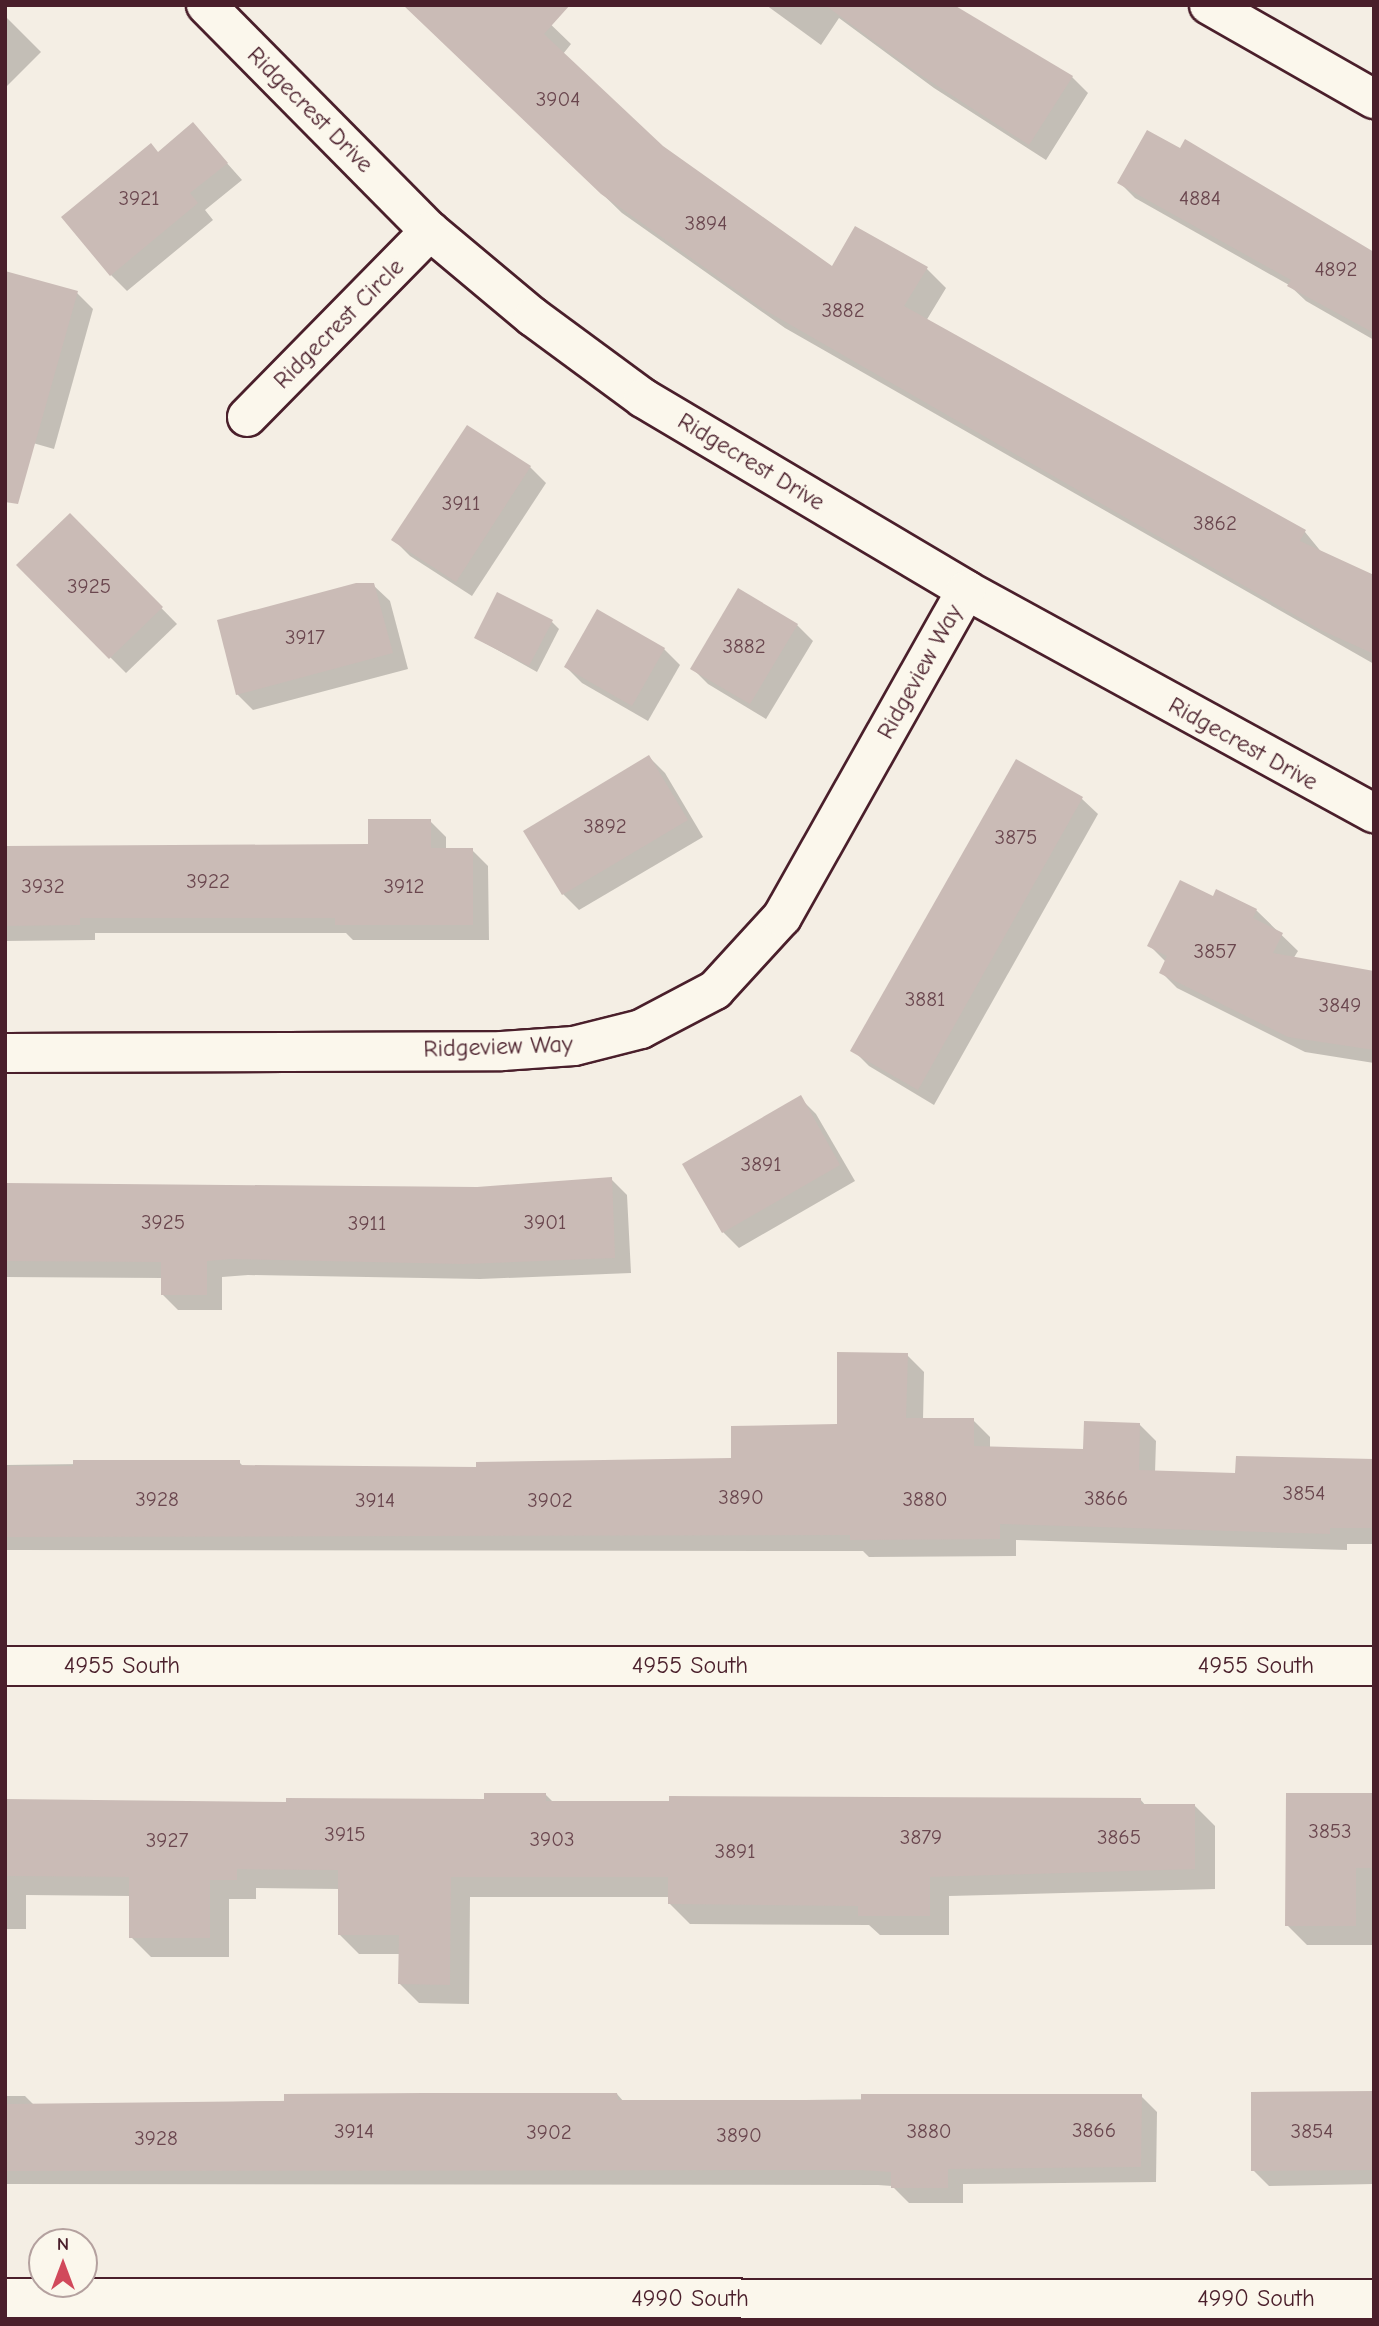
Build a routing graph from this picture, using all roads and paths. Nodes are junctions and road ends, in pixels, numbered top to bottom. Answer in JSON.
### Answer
{"nodes":[{"id":1,"x":206,"y":5,"type":"edge"},
{"id":2,"x":1209,"y":5,"type":"edge"},
{"id":3,"x":1374,"y":99,"type":"edge"},
{"id":4,"x":430,"y":231,"type":"junction"},
{"id":5,"x":247,"y":416,"type":"dead end"},
{"id":6,"x":967,"y":590,"type":"junction"},
{"id":7,"x":1374,"y":813,"type":"edge"},
{"id":8,"x":5,"y":1053,"type":"edge"},
{"id":9,"x":5,"y":1666,"type":"edge"},
{"id":10,"x":1374,"y":1666,"type":"edge"},
{"id":11,"x":5,"y":2298,"type":"edge"},
{"id":12,"x":1374,"y":2299,"type":"edge"}],
"edges":[{"from":1,"to":4,"type":"street","name":"Ridgecrest Drive"},
{"from":2,"to":3,"type":"street"},
{"from":4,"to":5,"type":"street","name":"Ridgecrest Circle"},
{"from":4,"to":6,"type":"street","name":"Ridgecrest Drive"},
{"from":6,"to":7,"type":"street","name":"Ridgecrest Drive"},
{"from":6,"to":8,"type":"street","name":"Ridgeview Way"},
{"from":9,"to":10,"type":"street","name":"4955 South"},
{"from":11,"to":12,"type":"street","name":"4990 South"}]}
